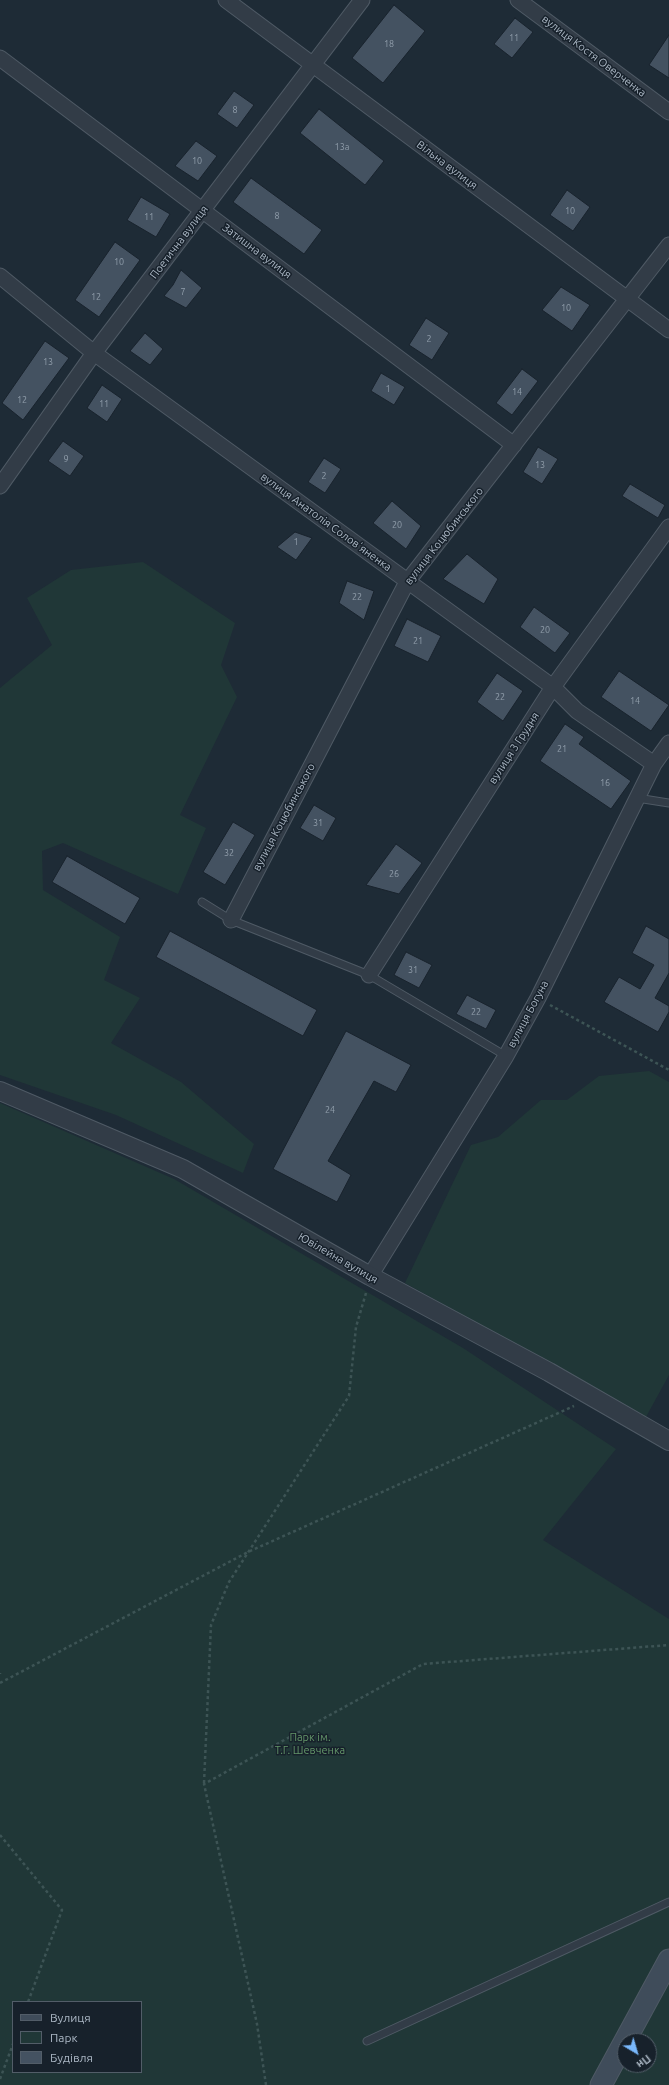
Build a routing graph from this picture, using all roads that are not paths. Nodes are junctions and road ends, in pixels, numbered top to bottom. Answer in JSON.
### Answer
{"nodes":[{"id":1,"x":226,"y":0,"type":"edge"},
{"id":2,"x":362,"y":0,"type":"edge"},
{"id":3,"x":518,"y":0,"type":"edge"},
{"id":4,"x":0,"y":58,"type":"edge"},
{"id":5,"x":313,"y":65,"type":"junction"},
{"id":6,"x":669,"y":112,"type":"edge"},
{"id":7,"x":203,"y":211,"type":"junction"},
{"id":8,"x":669,"y":245,"type":"edge"},
{"id":9,"x":0,"y":276,"type":"edge"},
{"id":10,"x":628,"y":299,"type":"junction"},
{"id":11,"x":669,"y":330,"type":"edge"},
{"id":12,"x":94,"y":353,"type":"junction"},
{"id":13,"x":514,"y":445,"type":"junction"},
{"id":14,"x":0,"y":486,"type":"edge"},
{"id":15,"x":669,"y":527,"type":"edge"},
{"id":16,"x":407,"y":582,"type":"junction"},
{"id":17,"x":553,"y":687,"type":"junction"},
{"id":18,"x":669,"y":743,"type":"edge"},
{"id":19,"x":654,"y":764,"type":"junction"},
{"id":20,"x":637,"y":798,"type":"junction"},
{"id":21,"x":669,"y":803,"type":"edge"},
{"id":22,"x":202,"y":902,"type":"dead end"},
{"id":23,"x":231,"y":920,"type":"junction"},
{"id":24,"x":369,"y":975,"type":"junction"},
{"id":25,"x":506,"y":1056,"type":"junction"},
{"id":26,"x":0,"y":1091,"type":"edge"},
{"id":27,"x":370,"y":1276,"type":"junction"},
{"id":28,"x":669,"y":1441,"type":"edge"},
{"id":29,"x":669,"y":1902,"type":"edge"},
{"id":30,"x":669,"y":1960,"type":"edge"},
{"id":31,"x":366,"y":2042,"type":"dead end"},
{"id":32,"x":601,"y":2085,"type":"edge"}],
"edges":[{"from":1,"to":5,"type":"street","name":"Вільна вулиця"},
{"from":2,"to":5,"type":"street","name":"Поетична вулиця"},
{"from":3,"to":6,"type":"street","name":"вулиця Костя Оверченка"},
{"from":4,"to":7,"type":"street","name":"Затишна вулиця"},
{"from":5,"to":7,"type":"street","name":"Поетична вулиця"},
{"from":5,"to":10,"type":"street","name":"Вільна вулиця"},
{"from":7,"to":12,"type":"street","name":"Поетична вулиця"},
{"from":7,"to":13,"type":"street","name":"Затишна вулиця"},
{"from":8,"to":10,"type":"street","name":"вулиця Коцюбинського"},
{"from":9,"to":12,"type":"street","name":"вулиця Анатолія Соловʼяненка"},
{"from":10,"to":11,"type":"street","name":"Вільна вулиця"},
{"from":10,"to":13,"type":"street","name":"вулиця Коцюбинського"},
{"from":12,"to":14,"type":"street","name":"Поетична вулиця"},
{"from":12,"to":16,"type":"street","name":"вулиця Анатолія Соловʼяненка"},
{"from":13,"to":16,"type":"street","name":"вулиця Коцюбинського"},
{"from":15,"to":17,"type":"street","name":"вулиця 3 Грудня"},
{"from":16,"to":17,"type":"street","name":"вулиця Анатолія Соловʼяненка"},
{"from":16,"to":23,"type":"street","name":"вулиця Коцюбинського"},
{"from":17,"to":19,"type":"street","name":"вулиця Анатолія Соловʼяненка"},
{"from":17,"to":24,"type":"street","name":"вулиця 3 Грудня"},
{"from":18,"to":19,"type":"street","name":"вулиця Богуна"},
{"from":19,"to":20,"type":"street","name":"вулиця Богуна"},
{"from":20,"to":21,"type":"lane"},
{"from":20,"to":25,"type":"street","name":"вулиця Богуна"},
{"from":22,"to":23,"type":"lane"},
{"from":23,"to":24,"type":"lane"},
{"from":24,"to":25,"type":"lane"},
{"from":25,"to":27,"type":"street","name":"вулиця Богуна"},
{"from":26,"to":27,"type":"street","name":"Ювілейна вулиця"},
{"from":27,"to":28,"type":"street","name":"Ювілейна вулиця"},
{"from":29,"to":31,"type":"lane"},
{"from":30,"to":32,"type":"main road"}]}
